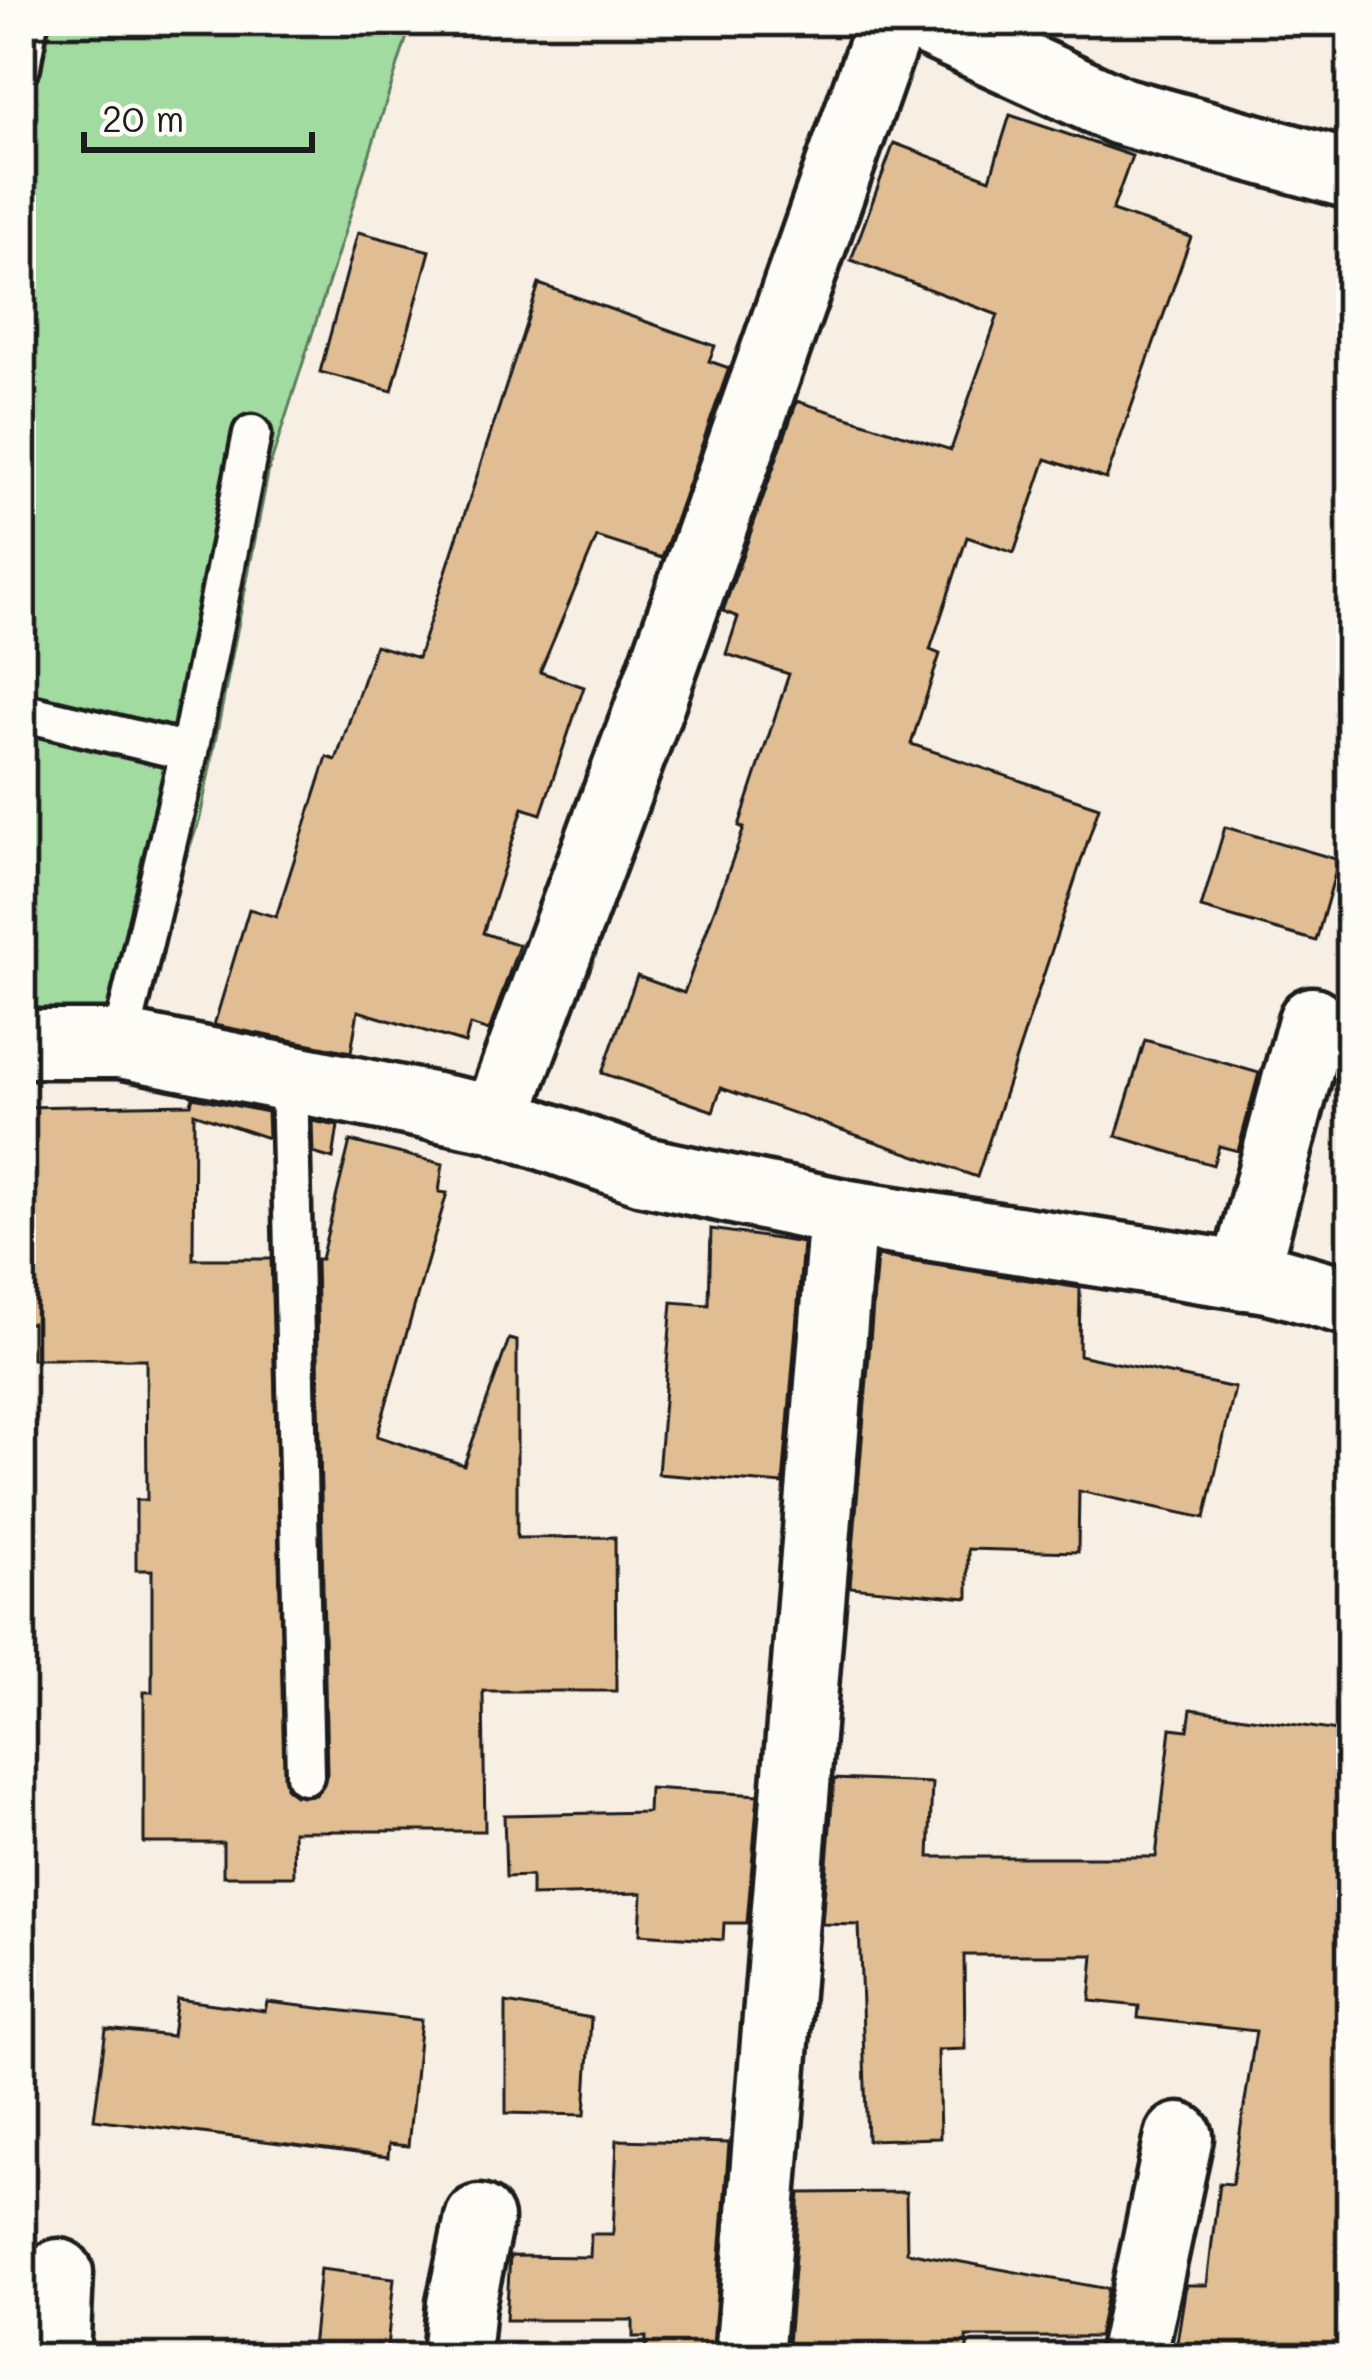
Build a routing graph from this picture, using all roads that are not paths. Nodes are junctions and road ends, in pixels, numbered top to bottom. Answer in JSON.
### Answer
{"nodes":[{"id":1,"x":29,"y":21,"type":"edge"},
{"id":2,"x":891,"y":21,"type":"edge"},
{"id":3,"x":925,"y":21,"type":"edge"},
{"id":4,"x":21,"y":66,"type":"edge"},
{"id":5,"x":1351,"y":175,"type":"edge"},
{"id":6,"x":252,"y":434,"type":"dead end"},
{"id":7,"x":21,"y":712,"type":"edge"},
{"id":8,"x":189,"y":752,"type":"junction"},
{"id":9,"x":1312,"y":1021,"type":"dead end"},
{"id":10,"x":21,"y":1044,"type":"edge"},
{"id":11,"x":120,"y":1044,"type":"junction"},
{"id":12,"x":289,"y":1078,"type":"junction"},
{"id":13,"x":496,"y":1119,"type":"junction"},
{"id":14,"x":843,"y":1213,"type":"junction"},
{"id":15,"x":1244,"y":1276,"type":"junction"},
{"id":16,"x":1351,"y":1302,"type":"edge"},
{"id":17,"x":305,"y":1775,"type":"dead end"},
{"id":18,"x":1179,"y":2137,"type":"dead end"},
{"id":19,"x":479,"y":2218,"type":"dead end"},
{"id":20,"x":59,"y":2273,"type":"dead end"},
{"id":21,"x":55,"y":2358,"type":"edge"},
{"id":22,"x":456,"y":2358,"type":"edge"},
{"id":23,"x":749,"y":2358,"type":"edge"},
{"id":24,"x":1132,"y":2358,"type":"edge"}],
"edges":[{"from":1,"to":4,"type":"lane"},
{"from":2,"to":13,"type":"street"},
{"from":3,"to":5,"type":"street"},
{"from":6,"to":8,"type":"lane"},
{"from":7,"to":8,"type":"lane"},
{"from":8,"to":11,"type":"lane"},
{"from":9,"to":15,"type":"street"},
{"from":10,"to":11,"type":"street"},
{"from":11,"to":12,"type":"street"},
{"from":12,"to":13,"type":"street"},
{"from":12,"to":17,"type":"lane"},
{"from":13,"to":14,"type":"street"},
{"from":14,"to":15,"type":"street"},
{"from":14,"to":23,"type":"street"},
{"from":15,"to":16,"type":"street"},
{"from":18,"to":24,"type":"street"},
{"from":19,"to":22,"type":"street"},
{"from":20,"to":21,"type":"street"}]}
